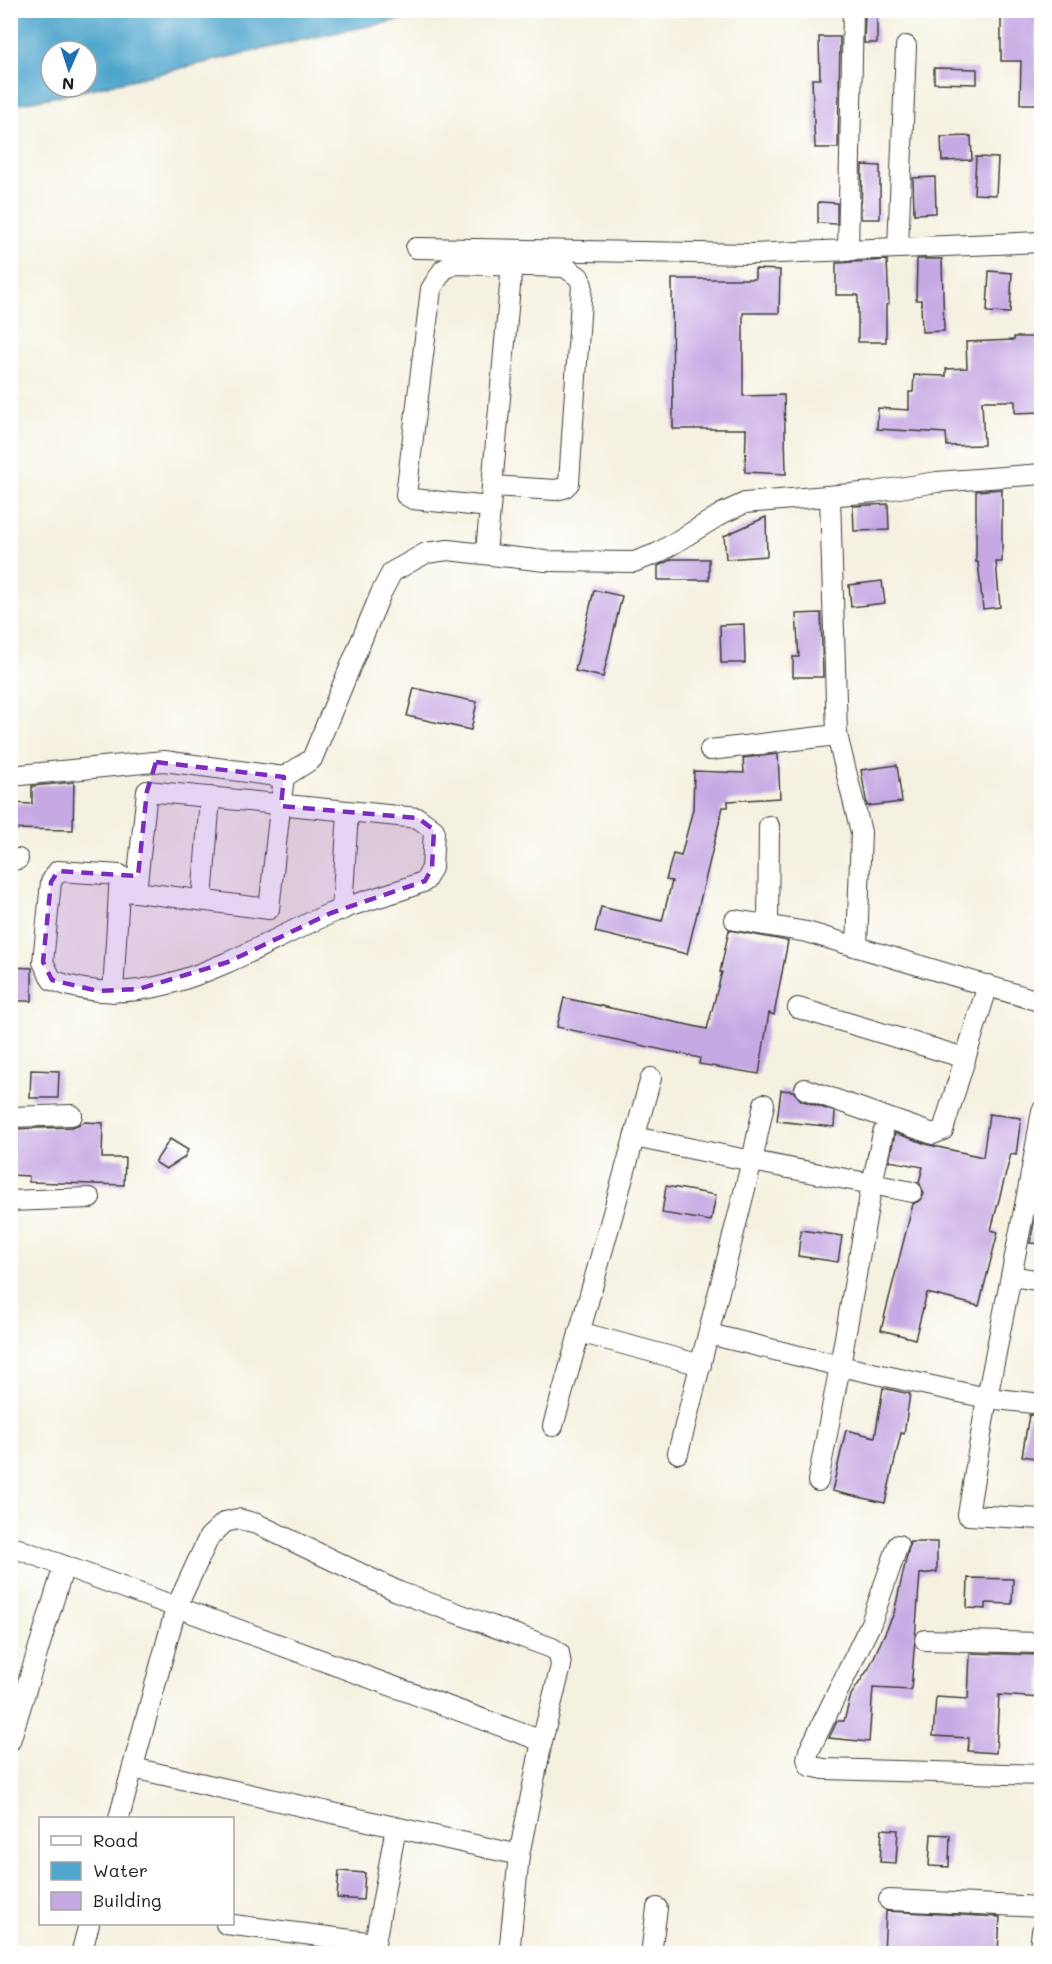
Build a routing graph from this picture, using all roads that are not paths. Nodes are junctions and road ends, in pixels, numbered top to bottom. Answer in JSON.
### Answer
{"nodes":[{"id":1,"x":852,"y":10,"type":"edge"},
{"id":2,"x":906,"y":46,"type":"dead end"},
{"id":3,"x":1041,"y":242,"type":"edge"},
{"id":4,"x":416,"y":248,"type":"dead end"},
{"id":5,"x":898,"y":248,"type":"junction"},
{"id":6,"x":848,"y":250,"type":"junction"},
{"id":7,"x":512,"y":264,"type":"junction"},
{"id":8,"x":1041,"y":474,"type":"edge"},
{"id":9,"x":492,"y":486,"type":"junction"},
{"id":10,"x":830,"y":496,"type":"junction"},
{"id":11,"x":490,"y":507,"type":"junction"},
{"id":12,"x":486,"y":553,"type":"junction"},
{"id":13,"x":837,"y":735,"type":"junction"},
{"id":14,"x":710,"y":750,"type":"dead end"},
{"id":15,"x":156,"y":762,"type":"junction"},
{"id":16,"x":10,"y":776,"type":"edge"},
{"id":17,"x":284,"y":777,"type":"junction"},
{"id":18,"x":147,"y":791,"type":"junction"},
{"id":19,"x":210,"y":797,"type":"junction"},
{"id":20,"x":281,"y":806,"type":"junction"},
{"id":21,"x":348,"y":812,"type":"junction"},
{"id":22,"x":770,"y":826,"type":"dead end"},
{"id":23,"x":128,"y":891,"type":"junction"},
{"id":24,"x":202,"y":900,"type":"junction"},
{"id":25,"x":269,"y":909,"type":"junction"},
{"id":26,"x":342,"y":910,"type":"junction"},
{"id":27,"x":735,"y":920,"type":"dead end"},
{"id":28,"x":768,"y":924,"type":"junction"},
{"id":29,"x":287,"y":935,"type":"junction"},
{"id":30,"x":858,"y":947,"type":"junction"},
{"id":31,"x":988,"y":985,"type":"junction"},
{"id":32,"x":113,"y":992,"type":"junction"},
{"id":33,"x":1041,"y":1002,"type":"edge"},
{"id":34,"x":798,"y":1008,"type":"dead end"},
{"id":35,"x":965,"y":1058,"type":"junction"},
{"id":36,"x":651,"y":1078,"type":"dead end"},
{"id":37,"x":805,"y":1089,"type":"dead end"},
{"id":38,"x":764,"y":1104,"type":"dead end"},
{"id":39,"x":1041,"y":1110,"type":"edge"},
{"id":40,"x":72,"y":1115,"type":"dead end"},
{"id":41,"x":10,"y":1118,"type":"edge"},
{"id":42,"x":883,"y":1133,"type":"dead end"},
{"id":43,"x":634,"y":1137,"type":"junction"},
{"id":44,"x":753,"y":1161,"type":"junction"},
{"id":45,"x":872,"y":1184,"type":"junction"},
{"id":46,"x":1035,"y":1186,"type":"edge"},
{"id":47,"x":912,"y":1192,"type":"dead end"},
{"id":48,"x":90,"y":1198,"type":"dead end"},
{"id":49,"x":10,"y":1201,"type":"edge"},
{"id":50,"x":1011,"y":1276,"type":"junction"},
{"id":51,"x":1041,"y":1281,"type":"edge"},
{"id":52,"x":579,"y":1332,"type":"junction"},
{"id":53,"x":709,"y":1334,"type":"junction"},
{"id":54,"x":701,"y":1365,"type":"junction"},
{"id":55,"x":840,"y":1366,"type":"junction"},
{"id":56,"x":987,"y":1398,"type":"junction"},
{"id":57,"x":1041,"y":1404,"type":"edge"},
{"id":58,"x":552,"y":1426,"type":"dead end"},
{"id":59,"x":678,"y":1453,"type":"dead end"},
{"id":60,"x":818,"y":1481,"type":"dead end"},
{"id":61,"x":1041,"y":1519,"type":"edge"},
{"id":62,"x":898,"y":1545,"type":"dead end"},
{"id":63,"x":10,"y":1546,"type":"edge"},
{"id":64,"x":64,"y":1566,"type":"junction"},
{"id":65,"x":176,"y":1608,"type":"junction"},
{"id":66,"x":925,"y":1640,"type":"dead end"},
{"id":67,"x":1041,"y":1643,"type":"edge"},
{"id":68,"x":11,"y":1739,"type":"edge"},
{"id":69,"x":542,"y":1741,"type":"junction"},
{"id":70,"x":133,"y":1768,"type":"junction"},
{"id":71,"x":1041,"y":1775,"type":"edge"},
{"id":72,"x":119,"y":1817,"type":"edge"},
{"id":73,"x":396,"y":1827,"type":"junction"},
{"id":74,"x":519,"y":1855,"type":"junction"},
{"id":75,"x":889,"y":1900,"type":"dead end"},
{"id":76,"x":1041,"y":1907,"type":"edge"},
{"id":77,"x":657,"y":1908,"type":"dead end"},
{"id":78,"x":234,"y":1924,"type":"edge"},
{"id":79,"x":88,"y":1925,"type":"edge"},
{"id":80,"x":1041,"y":1931,"type":"edge"},
{"id":81,"x":374,"y":1948,"type":"edge"},
{"id":82,"x":81,"y":1953,"type":"edge"},
{"id":83,"x":508,"y":1953,"type":"edge"},
{"id":84,"x":651,"y":1953,"type":"edge"},
{"id":85,"x":1039,"y":1953,"type":"edge"}],
"edges":[{"from":1,"to":6,"type":"street"},
{"from":2,"to":5,"type":"street"},
{"from":3,"to":5,"type":"street"},
{"from":4,"to":6,"type":"street"},
{"from":5,"to":6,"type":"street"},
{"from":7,"to":9,"type":"street"},
{"from":7,"to":9,"type":"street"},
{"from":7,"to":11,"type":"street"},
{"from":8,"to":10,"type":"street"},
{"from":9,"to":11,"type":"street"},
{"from":10,"to":12,"type":"street"},
{"from":10,"to":13,"type":"street"},
{"from":11,"to":12,"type":"street"},
{"from":12,"to":17,"type":"street"},
{"from":13,"to":14,"type":"street"},
{"from":13,"to":30,"type":"street"},
{"from":15,"to":16,"type":"street"},
{"from":15,"to":17,"type":"street"},
{"from":15,"to":18,"type":"street"},
{"from":17,"to":20,"type":"street"},
{"from":18,"to":19,"type":"street"},
{"from":18,"to":23,"type":"street"},
{"from":19,"to":20,"type":"street"},
{"from":19,"to":24,"type":"street"},
{"from":20,"to":21,"type":"street"},
{"from":20,"to":25,"type":"street"},
{"from":21,"to":26,"type":"street"},
{"from":21,"to":26,"type":"street"},
{"from":22,"to":28,"type":"street"},
{"from":23,"to":24,"type":"street"},
{"from":23,"to":32,"type":"street"},
{"from":23,"to":32,"type":"street"},
{"from":24,"to":25,"type":"street"},
{"from":25,"to":29,"type":"street"},
{"from":26,"to":29,"type":"street"},
{"from":27,"to":28,"type":"street"},
{"from":28,"to":30,"type":"street"},
{"from":29,"to":32,"type":"street"},
{"from":30,"to":31,"type":"street"},
{"from":31,"to":33,"type":"street"},
{"from":31,"to":35,"type":"street"},
{"from":34,"to":35,"type":"street"},
{"from":35,"to":37,"type":"street"},
{"from":36,"to":43,"type":"street"},
{"from":38,"to":44,"type":"street"},
{"from":39,"to":46,"type":"street"},
{"from":40,"to":41,"type":"street"},
{"from":42,"to":45,"type":"street"},
{"from":43,"to":44,"type":"street"},
{"from":43,"to":52,"type":"street"},
{"from":44,"to":45,"type":"street"},
{"from":44,"to":53,"type":"street"},
{"from":45,"to":47,"type":"street"},
{"from":45,"to":55,"type":"street"},
{"from":46,"to":50,"type":"street"},
{"from":48,"to":49,"type":"street"},
{"from":50,"to":51,"type":"street"},
{"from":50,"to":56,"type":"street"},
{"from":52,"to":54,"type":"street"},
{"from":52,"to":58,"type":"street"},
{"from":53,"to":54,"type":"street"},
{"from":53,"to":55,"type":"street"},
{"from":54,"to":59,"type":"street"},
{"from":55,"to":56,"type":"street"},
{"from":55,"to":60,"type":"street"},
{"from":56,"to":57,"type":"street"},
{"from":56,"to":61,"type":"street"},
{"from":62,"to":71,"type":"street"},
{"from":63,"to":64,"type":"street"},
{"from":64,"to":65,"type":"street"},
{"from":64,"to":68,"type":"street"},
{"from":65,"to":69,"type":"street"},
{"from":65,"to":69,"type":"street"},
{"from":65,"to":70,"type":"street"},
{"from":66,"to":67,"type":"street"},
{"from":69,"to":74,"type":"street"},
{"from":70,"to":72,"type":"street"},
{"from":70,"to":73,"type":"street"},
{"from":73,"to":74,"type":"street"},
{"from":73,"to":81,"type":"street"},
{"from":74,"to":83,"type":"street"},
{"from":75,"to":76,"type":"street"},
{"from":77,"to":84,"type":"street"},
{"from":78,"to":81,"type":"street"},
{"from":79,"to":82,"type":"street"},
{"from":80,"to":85,"type":"street"}]}
